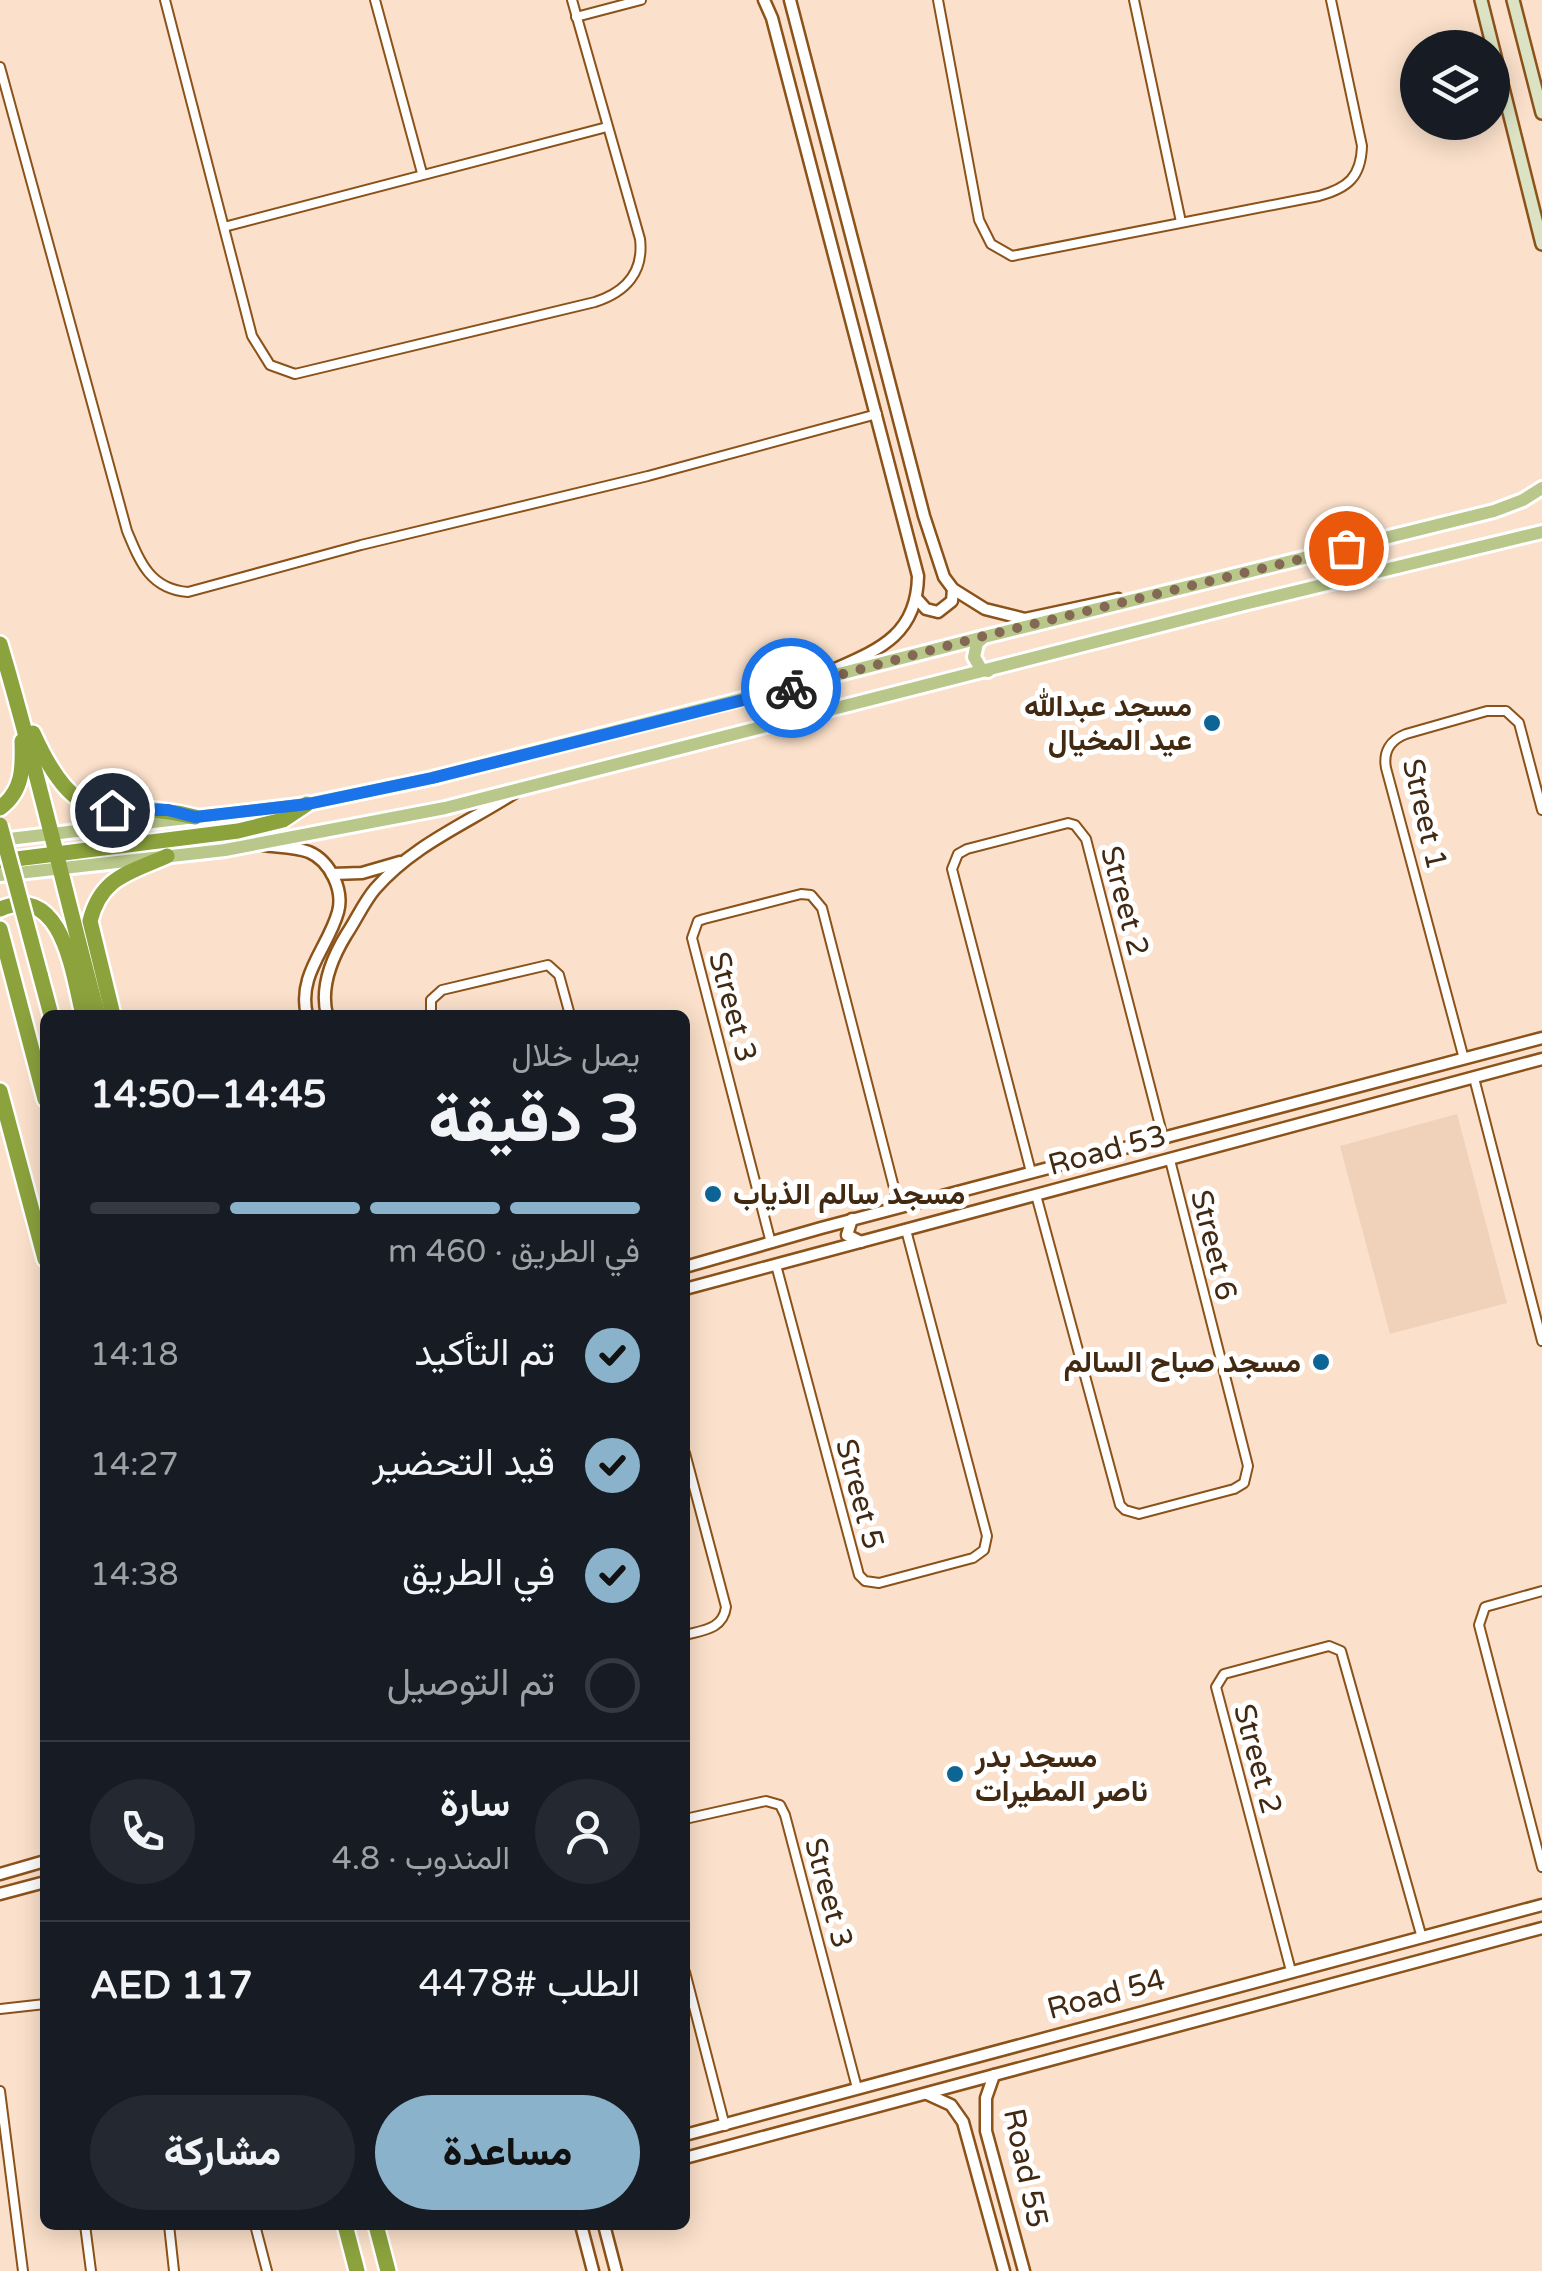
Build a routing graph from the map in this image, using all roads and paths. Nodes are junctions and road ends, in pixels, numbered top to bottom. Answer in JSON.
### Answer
{"nodes":[{"id":1,"x":165,"y":0,"type":"edge"},
{"id":2,"x":572,"y":0,"type":"edge"},
{"id":3,"x":642,"y":0,"type":"edge"},
{"id":4,"x":764,"y":0,"type":"edge"},
{"id":5,"x":790,"y":0,"type":"edge"},
{"id":6,"x":938,"y":0,"type":"edge"},
{"id":7,"x":1134,"y":0,"type":"edge"},
{"id":8,"x":1331,"y":0,"type":"edge"},
{"id":9,"x":1481,"y":0,"type":"edge"},
{"id":10,"x":1514,"y":0,"type":"edge"},
{"id":11,"x":375,"y":3,"type":"edge"},
{"id":12,"x":576,"y":17,"type":"junction"},
{"id":13,"x":0,"y":67,"type":"edge"},
{"id":14,"x":1542,"y":113,"type":"edge"},
{"id":15,"x":607,"y":127,"type":"junction"},
{"id":16,"x":422,"y":174,"type":"junction"},
{"id":17,"x":1181,"y":222,"type":"junction"},
{"id":18,"x":224,"y":227,"type":"junction"},
{"id":19,"x":1542,"y":244,"type":"edge"},
{"id":20,"x":876,"y":414,"type":"junction"},
{"id":21,"x":1542,"y":488,"type":"edge"},
{"id":22,"x":1542,"y":532,"type":"edge"},
{"id":23,"x":953,"y":589,"type":"junction"},
{"id":24,"x":1159,"y":595,"type":"junction"},
{"id":25,"x":918,"y":600,"type":"junction"},
{"id":26,"x":984,"y":636,"type":"junction"},
{"id":27,"x":0,"y":644,"type":"edge"},
{"id":28,"x":988,"y":672,"type":"junction"},
{"id":29,"x":793,"y":688,"type":"junction"},
{"id":30,"x":14,"y":690,"type":"junction"},
{"id":31,"x":20,"y":713,"type":"junction"},
{"id":32,"x":519,"y":790,"type":"junction"},
{"id":33,"x":308,"y":804,"type":"junction"},
{"id":34,"x":0,"y":808,"type":"edge"},
{"id":35,"x":1542,"y":810,"type":"edge"},
{"id":36,"x":195,"y":817,"type":"junction"},
{"id":37,"x":0,"y":825,"type":"edge"},
{"id":38,"x":49,"y":835,"type":"junction"},
{"id":39,"x":0,"y":840,"type":"edge"},
{"id":40,"x":258,"y":844,"type":"junction"},
{"id":41,"x":0,"y":854,"type":"edge"},
{"id":42,"x":168,"y":856,"type":"junction"},
{"id":43,"x":56,"y":860,"type":"junction"},
{"id":44,"x":0,"y":861,"type":"edge"},
{"id":45,"x":403,"y":861,"type":"junction"},
{"id":46,"x":332,"y":874,"type":"junction"},
{"id":47,"x":0,"y":875,"type":"edge"},
{"id":48,"x":0,"y":909,"type":"edge"},
{"id":49,"x":0,"y":929,"type":"edge"},
{"id":50,"x":50,"y":1010,"type":"edge"},
{"id":51,"x":82,"y":1010,"type":"edge"},
{"id":52,"x":97,"y":1010,"type":"edge"},
{"id":53,"x":112,"y":1010,"type":"edge"},
{"id":54,"x":306,"y":1010,"type":"edge"},
{"id":55,"x":327,"y":1010,"type":"edge"},
{"id":56,"x":431,"y":1010,"type":"edge"},
{"id":57,"x":569,"y":1010,"type":"edge"},
{"id":58,"x":1542,"y":1038,"type":"edge"},
{"id":59,"x":1464,"y":1059,"type":"junction"},
{"id":60,"x":1542,"y":1059,"type":"edge"},
{"id":61,"x":1396,"y":1078,"type":"junction"},
{"id":62,"x":1474,"y":1078,"type":"junction"},
{"id":63,"x":40,"y":1080,"type":"edge"},
{"id":64,"x":1364,"y":1086,"type":"junction"},
{"id":65,"x":0,"y":1094,"type":"edge"},
{"id":66,"x":1400,"y":1097,"type":"junction"},
{"id":67,"x":1371,"y":1105,"type":"junction"},
{"id":68,"x":1163,"y":1137,"type":"junction"},
{"id":69,"x":1170,"y":1160,"type":"junction"},
{"id":70,"x":1032,"y":1172,"type":"junction"},
{"id":71,"x":1036,"y":1195,"type":"junction"},
{"id":72,"x":899,"y":1207,"type":"junction"},
{"id":73,"x":852,"y":1219,"type":"junction"},
{"id":74,"x":820,"y":1228,"type":"junction"},
{"id":75,"x":906,"y":1230,"type":"junction"},
{"id":76,"x":40,"y":1242,"type":"edge"},
{"id":77,"x":862,"y":1242,"type":"junction"},
{"id":78,"x":772,"y":1243,"type":"junction"},
{"id":79,"x":826,"y":1252,"type":"junction"},
{"id":80,"x":690,"y":1265,"type":"edge"},
{"id":81,"x":776,"y":1265,"type":"junction"},
{"id":82,"x":690,"y":1288,"type":"edge"},
{"id":83,"x":1542,"y":1341,"type":"edge"},
{"id":84,"x":690,"y":1472,"type":"edge"},
{"id":85,"x":1542,"y":1591,"type":"edge"},
{"id":86,"x":690,"y":1634,"type":"edge"},
{"id":87,"x":690,"y":1818,"type":"edge"},
{"id":88,"x":40,"y":1862,"type":"edge"},
{"id":89,"x":1542,"y":1867,"type":"edge"},
{"id":90,"x":0,"y":1874,"type":"edge"},
{"id":91,"x":40,"y":1883,"type":"edge"},
{"id":92,"x":0,"y":1894,"type":"edge"},
{"id":93,"x":1542,"y":1905,"type":"edge"},
{"id":94,"x":1542,"y":1928,"type":"edge"},
{"id":95,"x":1422,"y":1938,"type":"junction"},
{"id":96,"x":1371,"y":1950,"type":"junction"},
{"id":97,"x":1340,"y":1959,"type":"junction"},
{"id":98,"x":1291,"y":1971,"type":"junction"},
{"id":99,"x":1377,"y":1972,"type":"junction"},
{"id":100,"x":1346,"y":1980,"type":"junction"},
{"id":101,"x":690,"y":1991,"type":"edge"},
{"id":102,"x":40,"y":2005,"type":"edge"},
{"id":103,"x":0,"y":2009,"type":"edge"},
{"id":104,"x":994,"y":2076,"type":"junction"},
{"id":105,"x":857,"y":2088,"type":"junction"},
{"id":106,"x":0,"y":2092,"type":"edge"},
{"id":107,"x":926,"y":2094,"type":"junction"},
{"id":108,"x":725,"y":2126,"type":"junction"},
{"id":109,"x":986,"y":2131,"type":"junction"},
{"id":110,"x":968,"y":2134,"type":"junction"},
{"id":111,"x":690,"y":2135,"type":"edge"},
{"id":112,"x":690,"y":2157,"type":"edge"},
{"id":113,"x":86,"y":2230,"type":"edge"},
{"id":114,"x":170,"y":2230,"type":"edge"},
{"id":115,"x":256,"y":2230,"type":"edge"},
{"id":116,"x":347,"y":2230,"type":"edge"},
{"id":117,"x":377,"y":2230,"type":"edge"},
{"id":118,"x":582,"y":2230,"type":"edge"},
{"id":119,"x":605,"y":2230,"type":"edge"},
{"id":120,"x":23,"y":2271,"type":"edge"},
{"id":121,"x":91,"y":2271,"type":"edge"},
{"id":122,"x":174,"y":2271,"type":"edge"},
{"id":123,"x":267,"y":2271,"type":"edge"},
{"id":124,"x":357,"y":2271,"type":"edge"},
{"id":125,"x":388,"y":2271,"type":"edge"},
{"id":126,"x":593,"y":2271,"type":"edge"},
{"id":127,"x":616,"y":2271,"type":"edge"},
{"id":128,"x":1004,"y":2271,"type":"edge"},
{"id":129,"x":1024,"y":2271,"type":"edge"}],
"edges":[{"from":1,"to":18,"type":"street"},
{"from":2,"to":12,"type":"street"},
{"from":3,"to":12,"type":"street"},
{"from":4,"to":20,"type":"street"},
{"from":5,"to":23,"type":"street"},
{"from":6,"to":17,"type":"street"},
{"from":7,"to":17,"type":"street"},
{"from":8,"to":17,"type":"street"},
{"from":9,"to":19,"type":"main road"},
{"from":10,"to":14,"type":"main road"},
{"from":11,"to":16,"type":"street"},
{"from":12,"to":15,"type":"street"},
{"from":13,"to":20,"type":"street"},
{"from":15,"to":16,"type":"street"},
{"from":15,"to":18,"type":"street"},
{"from":16,"to":18,"type":"street"},
{"from":20,"to":25,"type":"street"},
{"from":21,"to":24,"type":"main road"},
{"from":22,"to":28,"type":"main road"},
{"from":23,"to":24,"type":"street"},
{"from":23,"to":25,"type":"street"},
{"from":24,"to":26,"type":"main road"},
{"from":25,"to":29,"type":"street"},
{"from":26,"to":28,"type":"main road"},
{"from":26,"to":29,"type":"main road"},
{"from":27,"to":30,"type":"highway"},
{"from":28,"to":32,"type":"main road"},
{"from":29,"to":33,"type":"main road"},
{"from":30,"to":31,"type":"highway"},
{"from":30,"to":36,"type":"highway"},
{"from":31,"to":34,"type":"highway"},
{"from":31,"to":38,"type":"highway"},
{"from":32,"to":40,"type":"main road"},
{"from":32,"to":45,"type":"street"},
{"from":33,"to":36,"type":"main road"},
{"from":33,"to":43,"type":"highway"},
{"from":35,"to":59,"type":"street","name":"Street 1"},
{"from":36,"to":38,"type":"main road"},
{"from":37,"to":50,"type":"highway","bridge":true},
{"from":38,"to":39,"type":"main road"},
{"from":38,"to":41,"type":"highway"},
{"from":38,"to":43,"type":"highway"},
{"from":40,"to":42,"type":"main road"},
{"from":40,"to":46,"type":"street"},
{"from":42,"to":43,"type":"main road"},
{"from":42,"to":53,"type":"highway"},
{"from":43,"to":44,"type":"highway"},
{"from":43,"to":47,"type":"main road"},
{"from":43,"to":52,"type":"highway"},
{"from":45,"to":46,"type":"street"},
{"from":45,"to":55,"type":"street"},
{"from":46,"to":54,"type":"street"},
{"from":48,"to":51,"type":"highway"},
{"from":49,"to":63,"type":"highway"},
{"from":56,"to":57,"type":"street"},
{"from":58,"to":59,"type":"street","name":"Road 53"},
{"from":59,"to":61,"type":"street","name":"Road 53"},
{"from":60,"to":62,"type":"street","name":"Road 53"},
{"from":61,"to":64,"type":"street","name":"Road 53"},
{"from":61,"to":66,"type":"street"},
{"from":62,"to":66,"type":"street","name":"Road 53"},
{"from":62,"to":83,"type":"street"},
{"from":64,"to":67,"type":"street"},
{"from":64,"to":68,"type":"street","name":"Road 53"},
{"from":65,"to":76,"type":"highway"},
{"from":66,"to":67,"type":"street","name":"Road 53"},
{"from":67,"to":69,"type":"street","name":"Road 53"},
{"from":68,"to":70,"type":"street","name":"Road 53"},
{"from":68,"to":70,"type":"street","name":"Street 2"},
{"from":69,"to":71,"type":"street","name":"Road 53"},
{"from":69,"to":71,"type":"street","name":"Street 6"},
{"from":70,"to":72,"type":"street","name":"Road 53"},
{"from":71,"to":75,"type":"street","name":"Road 53"},
{"from":72,"to":73,"type":"street","name":"Road 53"},
{"from":72,"to":78,"type":"street","name":"Street 3"},
{"from":73,"to":74,"type":"street","name":"Road 53"},
{"from":73,"to":77,"type":"street"},
{"from":74,"to":78,"type":"street","name":"Road 53"},
{"from":74,"to":79,"type":"street"},
{"from":75,"to":77,"type":"street","name":"Road 53"},
{"from":75,"to":81,"type":"street","name":"Street 5"},
{"from":77,"to":79,"type":"street","name":"Road 53"},
{"from":78,"to":80,"type":"street","name":"Road 53"},
{"from":79,"to":81,"type":"street","name":"Road 53"},
{"from":81,"to":82,"type":"street","name":"Road 53"},
{"from":84,"to":86,"type":"street"},
{"from":85,"to":89,"type":"street"},
{"from":87,"to":105,"type":"street","name":"Street 3"},
{"from":88,"to":90,"type":"street"},
{"from":91,"to":92,"type":"street"},
{"from":93,"to":95,"type":"street","name":"Road 54"},
{"from":94,"to":99,"type":"street","name":"Road 54"},
{"from":95,"to":96,"type":"street","name":"Road 54"},
{"from":95,"to":98,"type":"street","name":"Street 2"},
{"from":96,"to":97,"type":"street","name":"Road 54"},
{"from":96,"to":99,"type":"street"},
{"from":97,"to":98,"type":"street","name":"Road 54"},
{"from":97,"to":100,"type":"street"},
{"from":98,"to":105,"type":"street","name":"Road 54"},
{"from":99,"to":100,"type":"street","name":"Road 54"},
{"from":100,"to":104,"type":"street","name":"Road 54"},
{"from":101,"to":108,"type":"street"},
{"from":102,"to":103,"type":"street"},
{"from":104,"to":107,"type":"street","name":"Road 54"},
{"from":104,"to":109,"type":"street","name":"Road 55"},
{"from":105,"to":108,"type":"street","name":"Road 54"},
{"from":106,"to":120,"type":"street"},
{"from":107,"to":110,"type":"street","name":"Road 55"},
{"from":107,"to":112,"type":"street","name":"Road 54"},
{"from":108,"to":111,"type":"street","name":"Road 54"},
{"from":109,"to":110,"type":"street"},
{"from":109,"to":129,"type":"street","name":"Road 55"},
{"from":110,"to":128,"type":"street","name":"Road 55"},
{"from":113,"to":121,"type":"street"},
{"from":114,"to":122,"type":"street"},
{"from":115,"to":123,"type":"street"},
{"from":116,"to":124,"type":"highway"},
{"from":117,"to":125,"type":"highway"},
{"from":118,"to":126,"type":"street"},
{"from":119,"to":127,"type":"street"}]}
